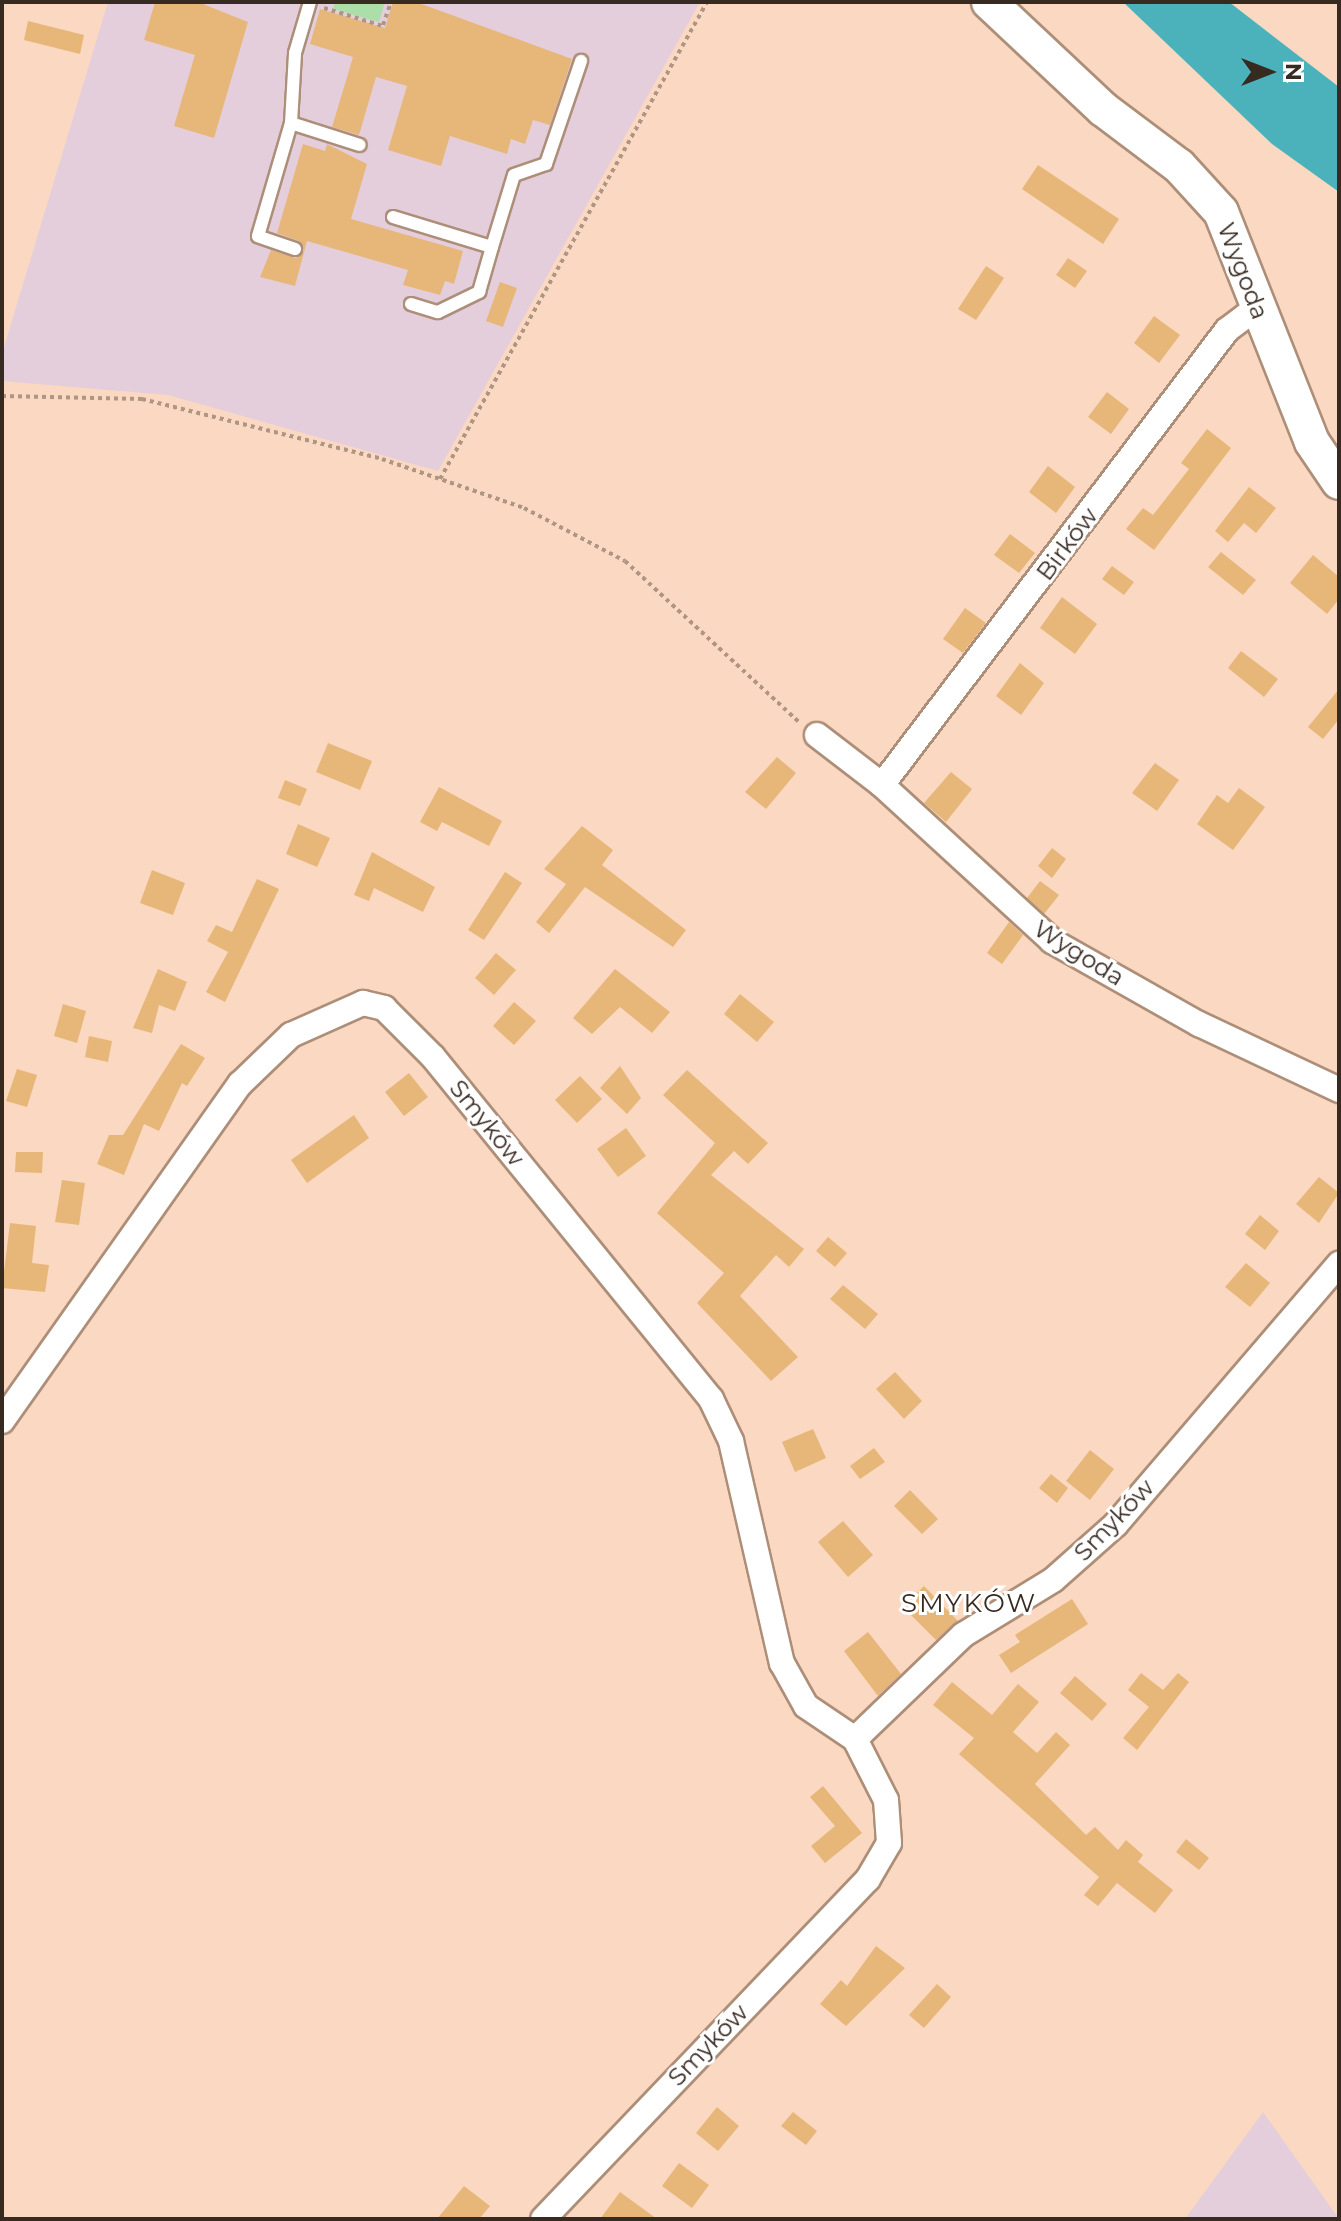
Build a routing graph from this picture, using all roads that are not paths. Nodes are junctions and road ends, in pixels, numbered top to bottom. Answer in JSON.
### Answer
{"nodes":[{"id":1,"x":989,"y":2,"type":"edge"},
{"id":2,"x":309,"y":3,"type":"edge"},
{"id":3,"x":581,"y":61,"type":"dead end"},
{"id":4,"x":291,"y":123,"type":"junction"},
{"id":5,"x":360,"y":145,"type":"dead end"},
{"id":6,"x":393,"y":217,"type":"dead end"},
{"id":7,"x":492,"y":247,"type":"junction"},
{"id":8,"x":295,"y":249,"type":"dead end"},
{"id":9,"x":411,"y":304,"type":"dead end"},
{"id":10,"x":1256,"y":308,"type":"junction"},
{"id":11,"x":1339,"y":482,"type":"edge"},
{"id":12,"x":817,"y":735,"type":"road end"},
{"id":13,"x":882,"y":785,"type":"junction"},
{"id":14,"x":1339,"y":1090,"type":"edge"},
{"id":15,"x":1339,"y":1264,"type":"edge"},
{"id":16,"x":2,"y":1421,"type":"edge"},
{"id":17,"x":855,"y":1739,"type":"junction"},
{"id":18,"x":543,"y":2219,"type":"edge"}],
"edges":[{"from":1,"to":10,"type":"street","name":"Wygoda"},
{"from":2,"to":4,"type":"lane"},
{"from":3,"to":7,"type":"lane"},
{"from":4,"to":5,"type":"lane"},
{"from":4,"to":8,"type":"lane"},
{"from":6,"to":7,"type":"lane"},
{"from":7,"to":9,"type":"lane"},
{"from":10,"to":11,"type":"street","name":"Wygoda"},
{"from":10,"to":13,"type":"street","name":"Birków"},
{"from":12,"to":13,"type":"street","name":"Wygoda"},
{"from":13,"to":14,"type":"street","name":"Wygoda"},
{"from":15,"to":17,"type":"street","name":"Smyków"},
{"from":16,"to":17,"type":"street","name":"Smyków"},
{"from":17,"to":18,"type":"street","name":"Smyków"}]}
